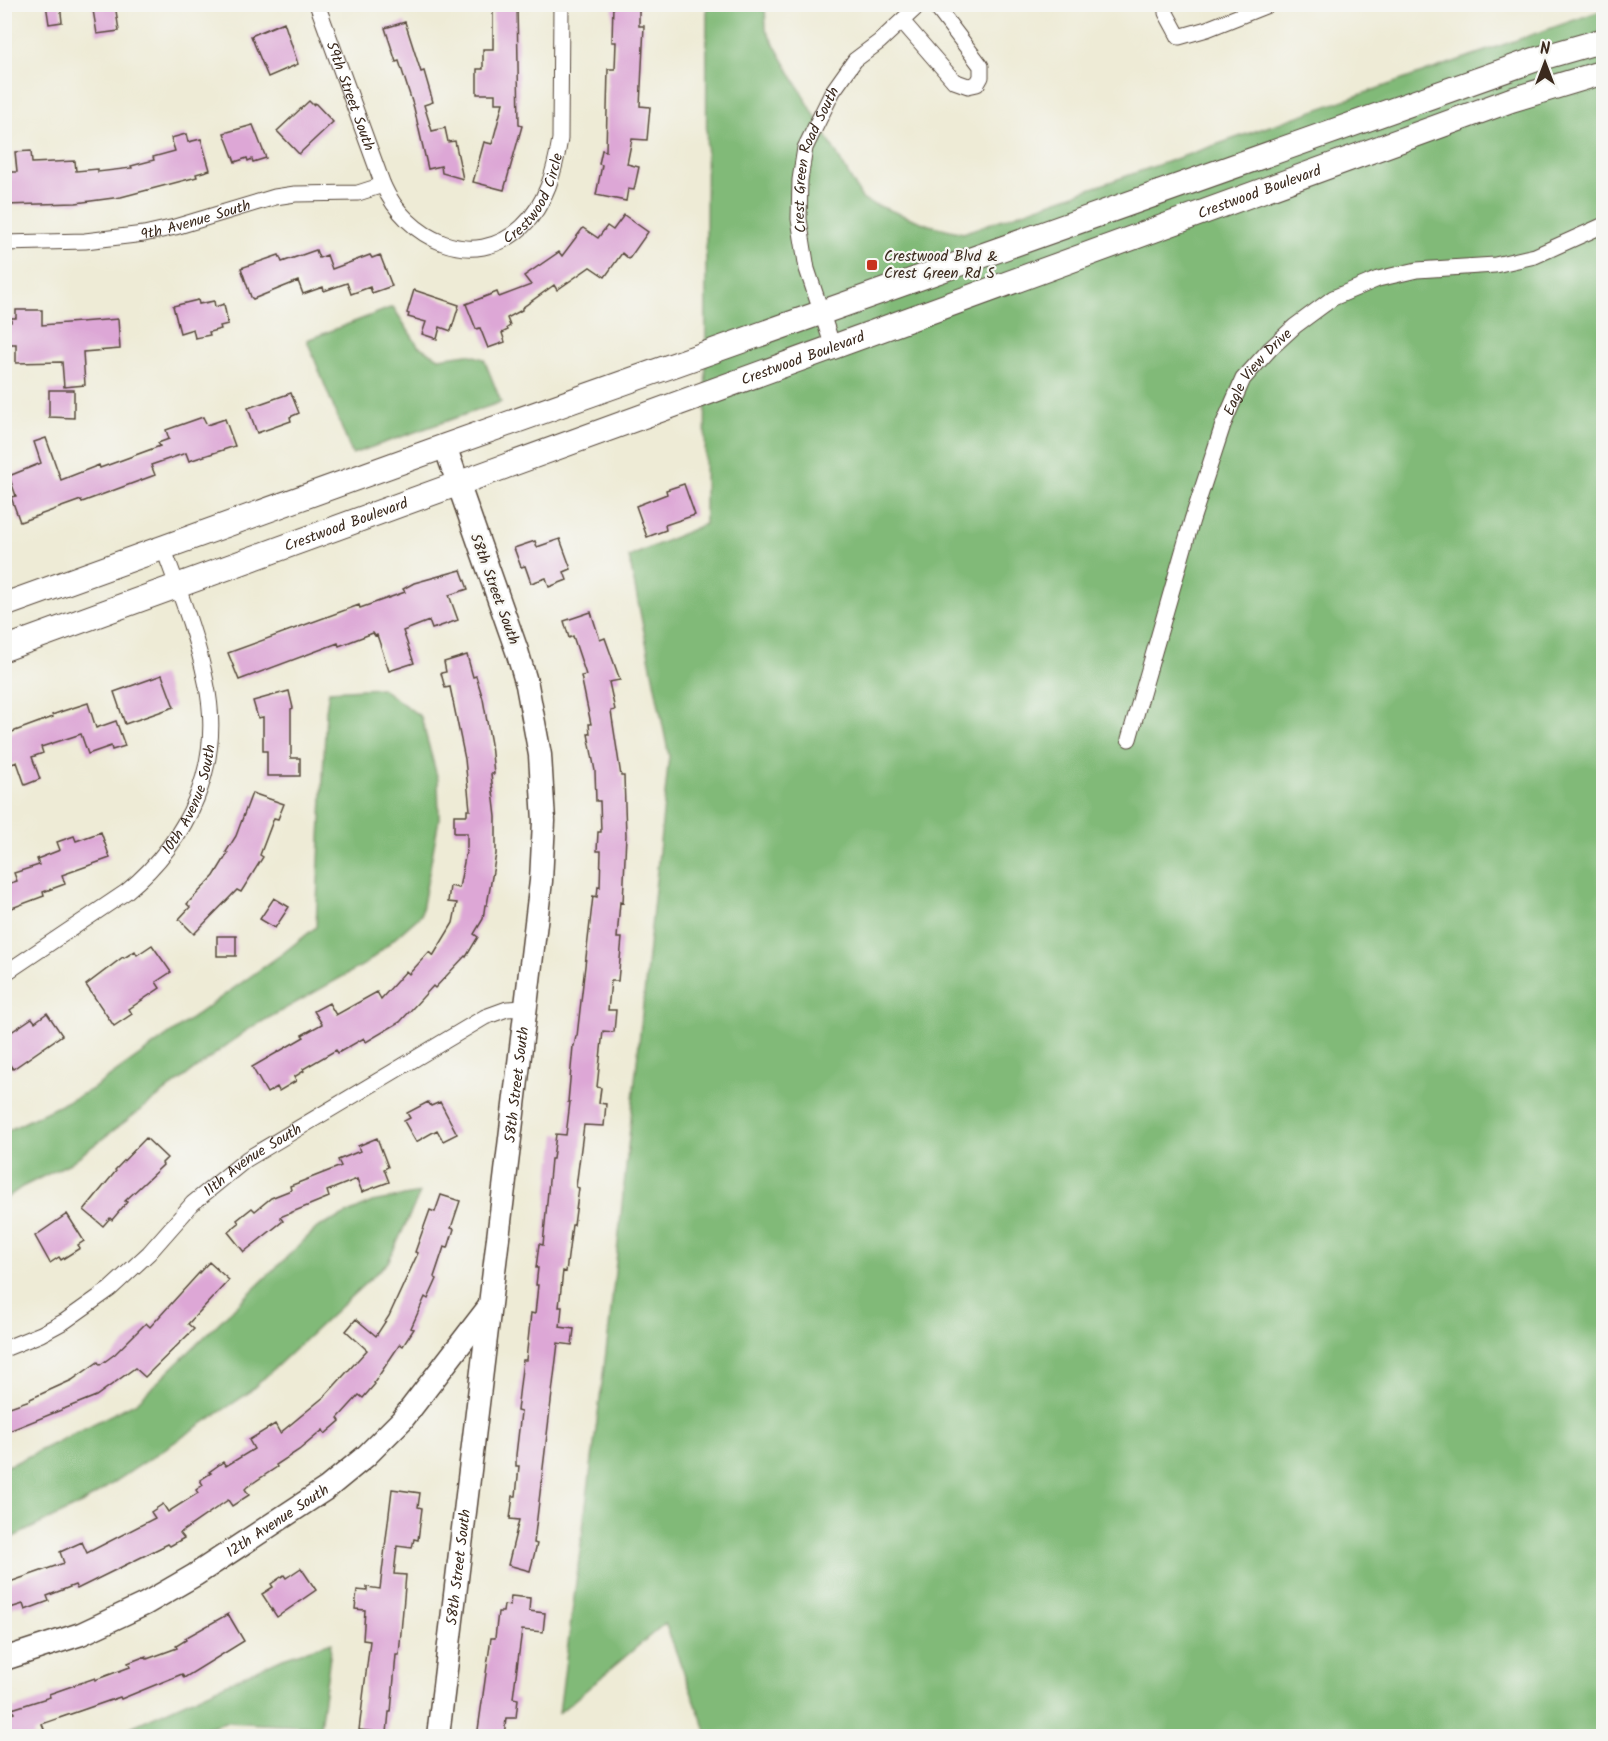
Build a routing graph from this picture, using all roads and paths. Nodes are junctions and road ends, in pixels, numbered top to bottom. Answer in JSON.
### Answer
{"nodes":[{"id":1,"x":317,"y":4,"type":"edge"},
{"id":2,"x":561,"y":4,"type":"edge"},
{"id":3,"x":920,"y":4,"type":"edge"},
{"id":4,"x":934,"y":4,"type":"edge"},
{"id":5,"x":1166,"y":4,"type":"edge"},
{"id":6,"x":1270,"y":4,"type":"edge"},
{"id":7,"x":902,"y":21,"type":"junction"},
{"id":8,"x":1604,"y":40,"type":"edge"},
{"id":9,"x":1604,"y":72,"type":"edge"},
{"id":10,"x":383,"y":185,"type":"junction"},
{"id":11,"x":1604,"y":225,"type":"edge"},
{"id":12,"x":4,"y":243,"type":"edge"},
{"id":13,"x":820,"y":312,"type":"junction"},
{"id":14,"x":833,"y":347,"type":"junction"},
{"id":15,"x":444,"y":446,"type":"junction"},
{"id":16,"x":458,"y":485,"type":"junction"},
{"id":17,"x":163,"y":547,"type":"junction"},
{"id":18,"x":177,"y":586,"type":"junction"},
{"id":19,"x":4,"y":605,"type":"edge"},
{"id":20,"x":4,"y":649,"type":"edge"},
{"id":21,"x":1129,"y":739,"type":"dead end"},
{"id":22,"x":4,"y":974,"type":"edge"},
{"id":23,"x":526,"y":1008,"type":"junction"},
{"id":24,"x":490,"y":1306,"type":"junction"},
{"id":25,"x":4,"y":1349,"type":"edge"},
{"id":26,"x":4,"y":1659,"type":"edge"},
{"id":27,"x":438,"y":1737,"type":"edge"}],
"edges":[{"from":1,"to":10,"type":"street","name":"59th Street South"},
{"from":2,"to":10,"type":"street","name":"Crestwood Circle"},
{"from":3,"to":7,"type":"street","name":"Crest Green Road South"},
{"from":4,"to":7,"type":"street"},
{"from":5,"to":6,"type":"street"},
{"from":7,"to":13,"type":"street","name":"Crest Green Road South"},
{"from":8,"to":13,"type":"main road"},
{"from":9,"to":14,"type":"main road","name":"Crestwood Boulevard"},
{"from":10,"to":12,"type":"street","name":"9th Avenue South"},
{"from":11,"to":21,"type":"street","name":"Eagle View Drive"},
{"from":13,"to":14,"type":"street","name":"Crest Green Road South"},
{"from":13,"to":15,"type":"main road"},
{"from":14,"to":16,"type":"main road","name":"Crestwood Boulevard"},
{"from":15,"to":16,"type":"street","name":"58th Street South"},
{"from":15,"to":17,"type":"main road"},
{"from":16,"to":18,"type":"main road","name":"Crestwood Boulevard"},
{"from":16,"to":23,"type":"street","name":"58th Street South"},
{"from":17,"to":18,"type":"street","name":"10th Avenue South"},
{"from":17,"to":19,"type":"main road"},
{"from":18,"to":20,"type":"main road","name":"Crestwood Boulevard"},
{"from":18,"to":22,"type":"street","name":"10th Avenue South"},
{"from":23,"to":24,"type":"street","name":"58th Street South"},
{"from":23,"to":25,"type":"street","name":"11th Avenue South"},
{"from":24,"to":26,"type":"street","name":"12th Avenue South"},
{"from":24,"to":27,"type":"street","name":"58th Street South"}]}
